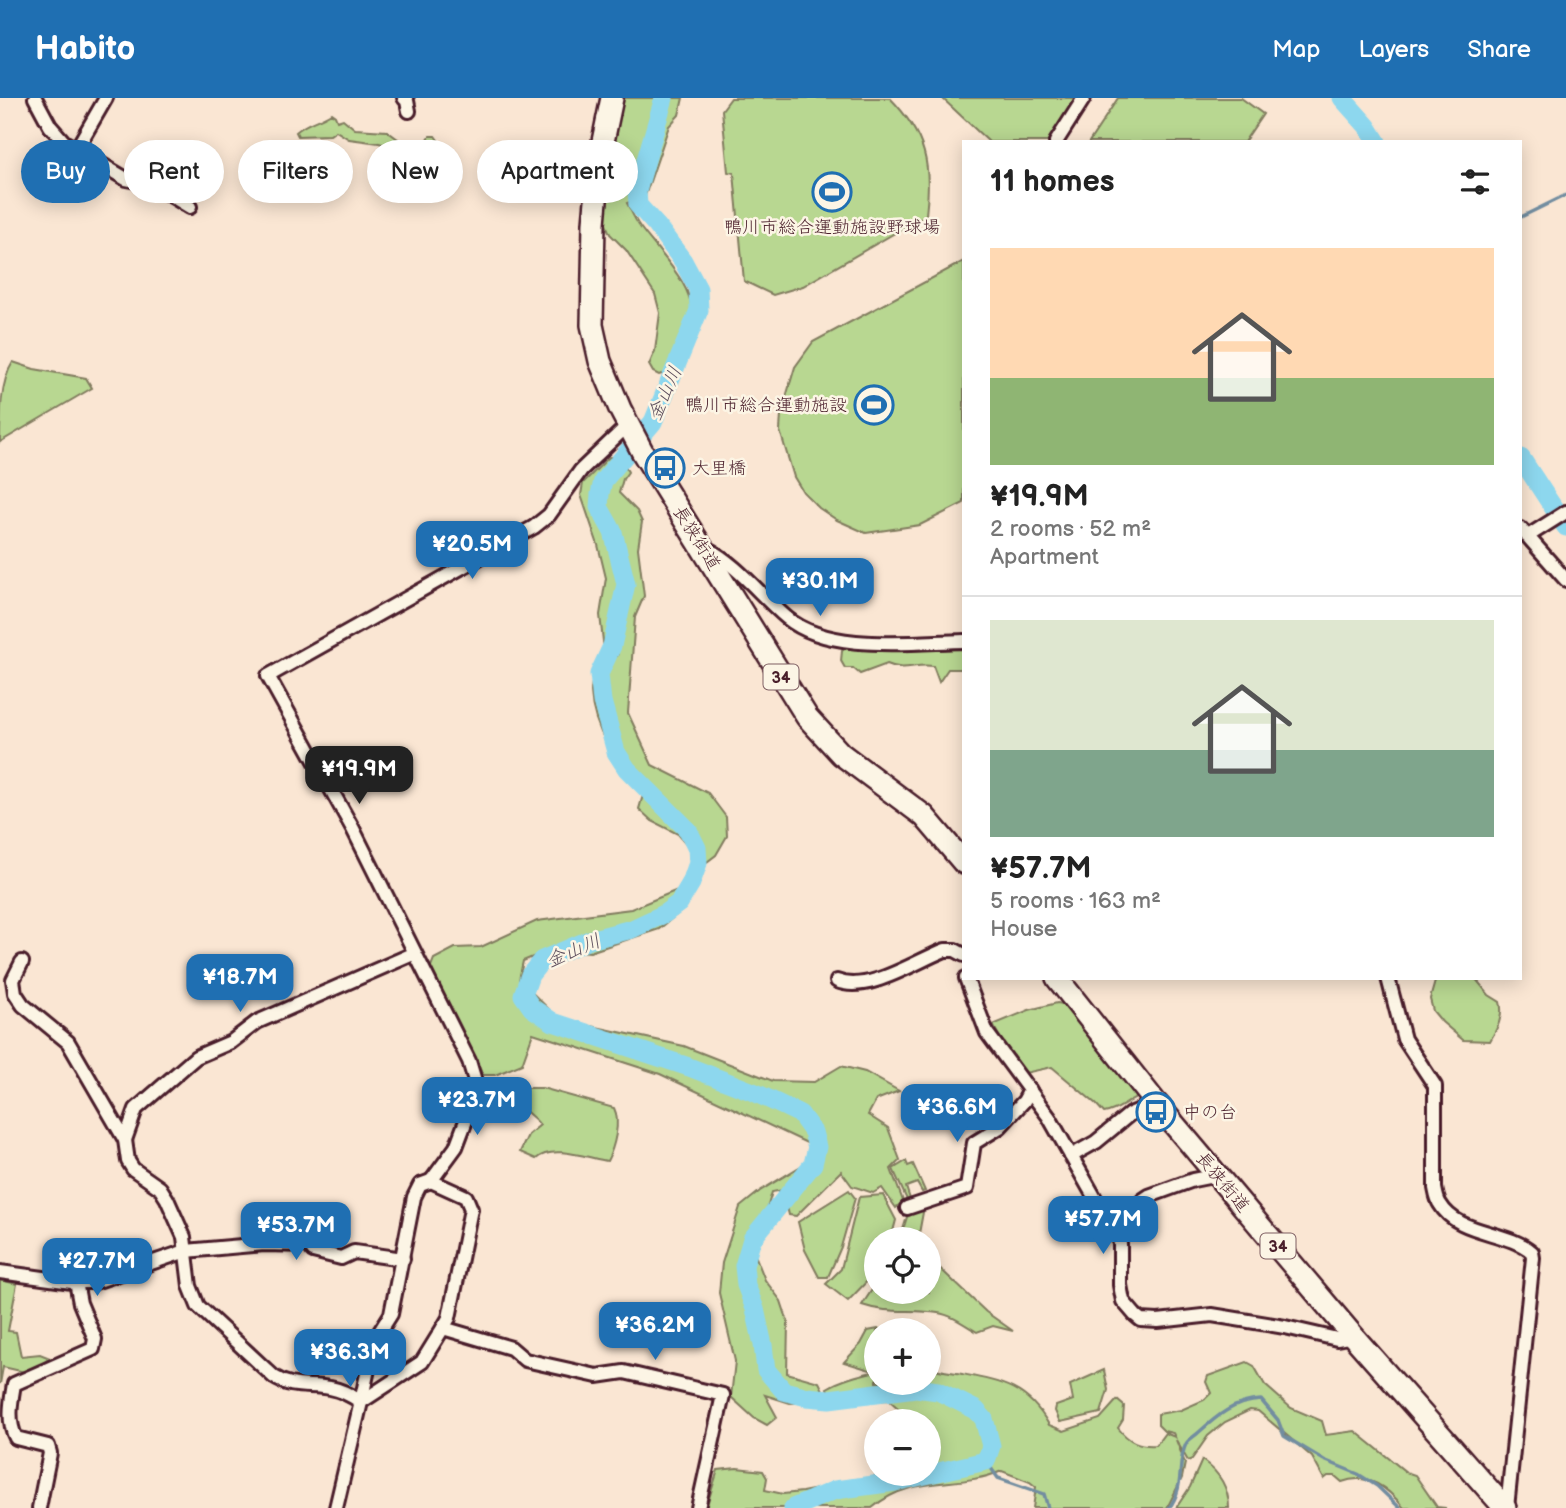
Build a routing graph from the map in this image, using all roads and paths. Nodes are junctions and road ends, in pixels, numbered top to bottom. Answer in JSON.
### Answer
{"nodes":[{"id":1,"x":35,"y":98,"type":"edge"},
{"id":2,"x":106,"y":98,"type":"edge"},
{"id":3,"x":1084,"y":98,"type":"edge"},
{"id":4,"x":608,"y":99,"type":"edge"},
{"id":5,"x":62,"y":140,"type":"edge"},
{"id":6,"x":82,"y":140,"type":"edge"},
{"id":7,"x":1057,"y":140,"type":"edge"},
{"id":8,"x":110,"y":169,"type":"edge"},
{"id":9,"x":190,"y":207,"type":"dead end"},
{"id":10,"x":628,"y":426,"type":"junction"},
{"id":11,"x":1566,"y":512,"type":"edge"},
{"id":12,"x":1524,"y":532,"type":"edge"},
{"id":13,"x":700,"y":544,"type":"junction"},
{"id":14,"x":1566,"y":580,"type":"edge"},
{"id":15,"x":962,"y":641,"type":"edge"},
{"id":16,"x":962,"y":861,"type":"edge"},
{"id":17,"x":413,"y":954,"type":"junction"},
{"id":18,"x":962,"y":954,"type":"edge"},
{"id":19,"x":22,"y":962,"type":"dead end"},
{"id":20,"x":967,"y":980,"type":"edge"},
{"id":21,"x":1059,"y":980,"type":"edge"},
{"id":22,"x":1389,"y":980,"type":"edge"},
{"id":23,"x":837,"y":981,"type":"dead end"},
{"id":24,"x":1030,"y":1090,"type":"junction"},
{"id":25,"x":1157,"y":1103,"type":"junction"},
{"id":26,"x":125,"y":1140,"type":"junction"},
{"id":27,"x":1071,"y":1157,"type":"junction"},
{"id":28,"x":1218,"y":1175,"type":"junction"},
{"id":29,"x":431,"y":1181,"type":"junction"},
{"id":30,"x":907,"y":1208,"type":"dead end"},
{"id":31,"x":1115,"y":1225,"type":"junction"},
{"id":32,"x":187,"y":1251,"type":"junction"},
{"id":33,"x":403,"y":1259,"type":"junction"},
{"id":34,"x":0,"y":1272,"type":"edge"},
{"id":35,"x":76,"y":1282,"type":"junction"},
{"id":36,"x":443,"y":1328,"type":"junction"},
{"id":37,"x":1353,"y":1336,"type":"junction"},
{"id":38,"x":361,"y":1402,"type":"junction"},
{"id":39,"x":39,"y":1508,"type":"edge"},
{"id":40,"x":336,"y":1508,"type":"edge"},
{"id":41,"x":698,"y":1508,"type":"edge"},
{"id":42,"x":1506,"y":1508,"type":"edge"}],
"edges":[{"from":1,"to":5,"type":"street"},
{"from":2,"to":6,"type":"street"},
{"from":3,"to":7,"type":"street"},
{"from":4,"to":10,"type":"main road","name":"長狭街道","number":"34"},
{"from":8,"to":9,"type":"street"},
{"from":10,"to":13,"type":"main road","name":"長狭街道","number":"34"},
{"from":10,"to":17,"type":"street"},
{"from":11,"to":12,"type":"street"},
{"from":12,"to":14,"type":"street"},
{"from":13,"to":15,"type":"street"},
{"from":13,"to":16,"type":"main road","name":"長狭街道","number":"34"},
{"from":17,"to":26,"type":"street"},
{"from":17,"to":29,"type":"street"},
{"from":18,"to":23,"type":"street"},
{"from":19,"to":26,"type":"street"},
{"from":20,"to":24,"type":"street"},
{"from":21,"to":25,"type":"main road","name":"長狭街道","number":"34"},
{"from":22,"to":42,"type":"street"},
{"from":24,"to":27,"type":"street"},
{"from":24,"to":30,"type":"street"},
{"from":25,"to":27,"type":"street"},
{"from":25,"to":28,"type":"main road","name":"長狭街道","number":"34"},
{"from":26,"to":32,"type":"street"},
{"from":27,"to":31,"type":"street"},
{"from":28,"to":31,"type":"street"},
{"from":28,"to":37,"type":"main road","name":"長狭街道","number":"34"},
{"from":29,"to":33,"type":"street"},
{"from":29,"to":36,"type":"street"},
{"from":31,"to":37,"type":"street"},
{"from":32,"to":33,"type":"street"},
{"from":32,"to":35,"type":"street"},
{"from":32,"to":38,"type":"street"},
{"from":33,"to":38,"type":"street"},
{"from":34,"to":35,"type":"street"},
{"from":35,"to":39,"type":"street"},
{"from":36,"to":38,"type":"street"},
{"from":36,"to":41,"type":"street"},
{"from":37,"to":42,"type":"main road","name":"長狭街道","number":"34"},
{"from":38,"to":40,"type":"street"}]}
